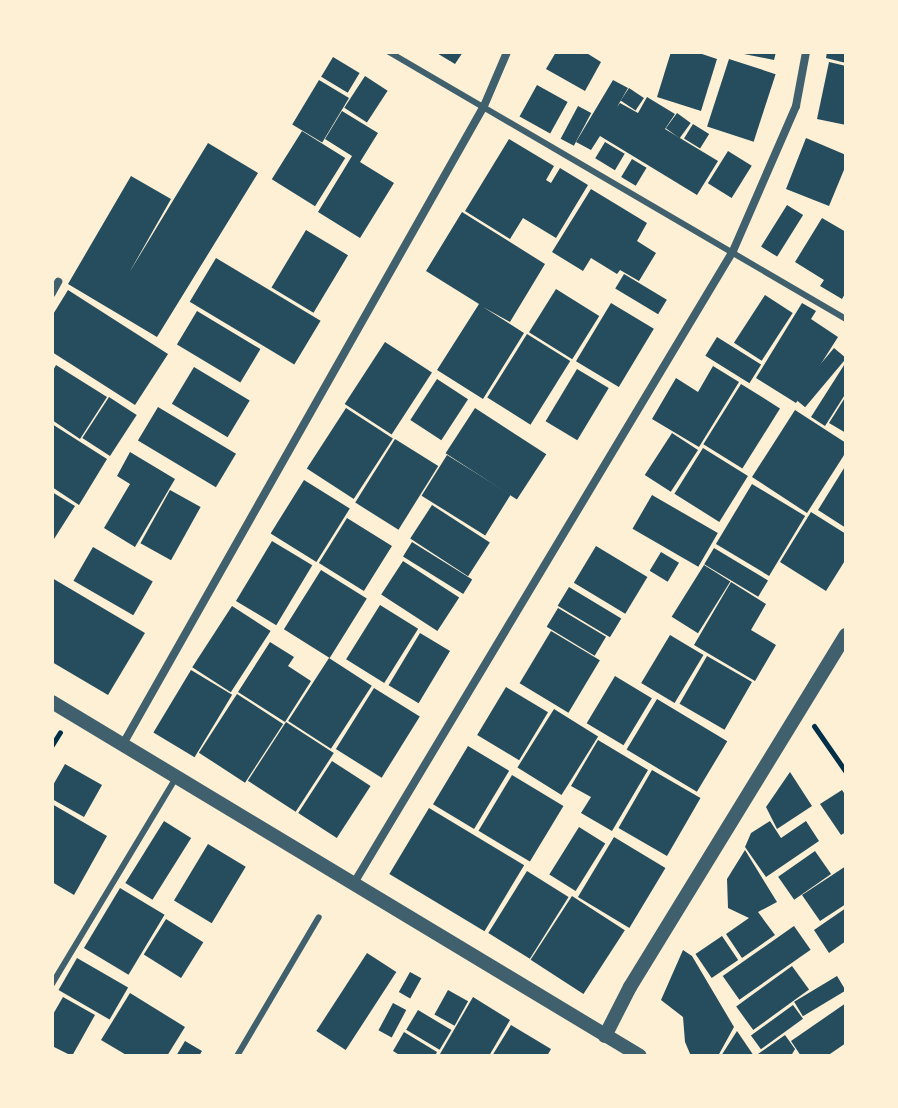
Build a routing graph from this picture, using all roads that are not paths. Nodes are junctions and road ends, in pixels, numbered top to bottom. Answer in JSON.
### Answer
{"nodes":[{"id":1,"x":389,"y":52,"type":"edge"},
{"id":2,"x":507,"y":52,"type":"edge"},
{"id":3,"x":806,"y":52,"type":"edge"},
{"id":4,"x":484,"y":106,"type":"junction"},
{"id":5,"x":733,"y":251,"type":"junction"},
{"id":6,"x":58,"y":282,"type":"dead end"},
{"id":7,"x":52,"y":293,"type":"edge"},
{"id":8,"x":846,"y":319,"type":"edge"},
{"id":9,"x":846,"y":635,"type":"edge"},
{"id":10,"x":52,"y":702,"type":"edge"},
{"id":11,"x":123,"y":744,"type":"junction"},
{"id":12,"x":177,"y":776,"type":"junction"},
{"id":13,"x":354,"y":883,"type":"junction"},
{"id":14,"x":319,"y":917,"type":"dead end"},
{"id":15,"x":52,"y":984,"type":"edge"},
{"id":16,"x":605,"y":1036,"type":"junction"},
{"id":17,"x":237,"y":1056,"type":"edge"},
{"id":18,"x":640,"y":1056,"type":"edge"}],
"edges":[{"from":1,"to":4,"type":"lane"},
{"from":2,"to":4,"type":"street"},
{"from":3,"to":5,"type":"street"},
{"from":4,"to":5,"type":"lane"},
{"from":4,"to":11,"type":"street"},
{"from":5,"to":8,"type":"lane"},
{"from":5,"to":13,"type":"street"},
{"from":6,"to":7,"type":"street"},
{"from":9,"to":16,"type":"street"},
{"from":10,"to":11,"type":"street"},
{"from":11,"to":12,"type":"street"},
{"from":12,"to":13,"type":"street"},
{"from":12,"to":15,"type":"lane"},
{"from":13,"to":16,"type":"street"},
{"from":14,"to":17,"type":"lane"},
{"from":16,"to":18,"type":"street"}]}
